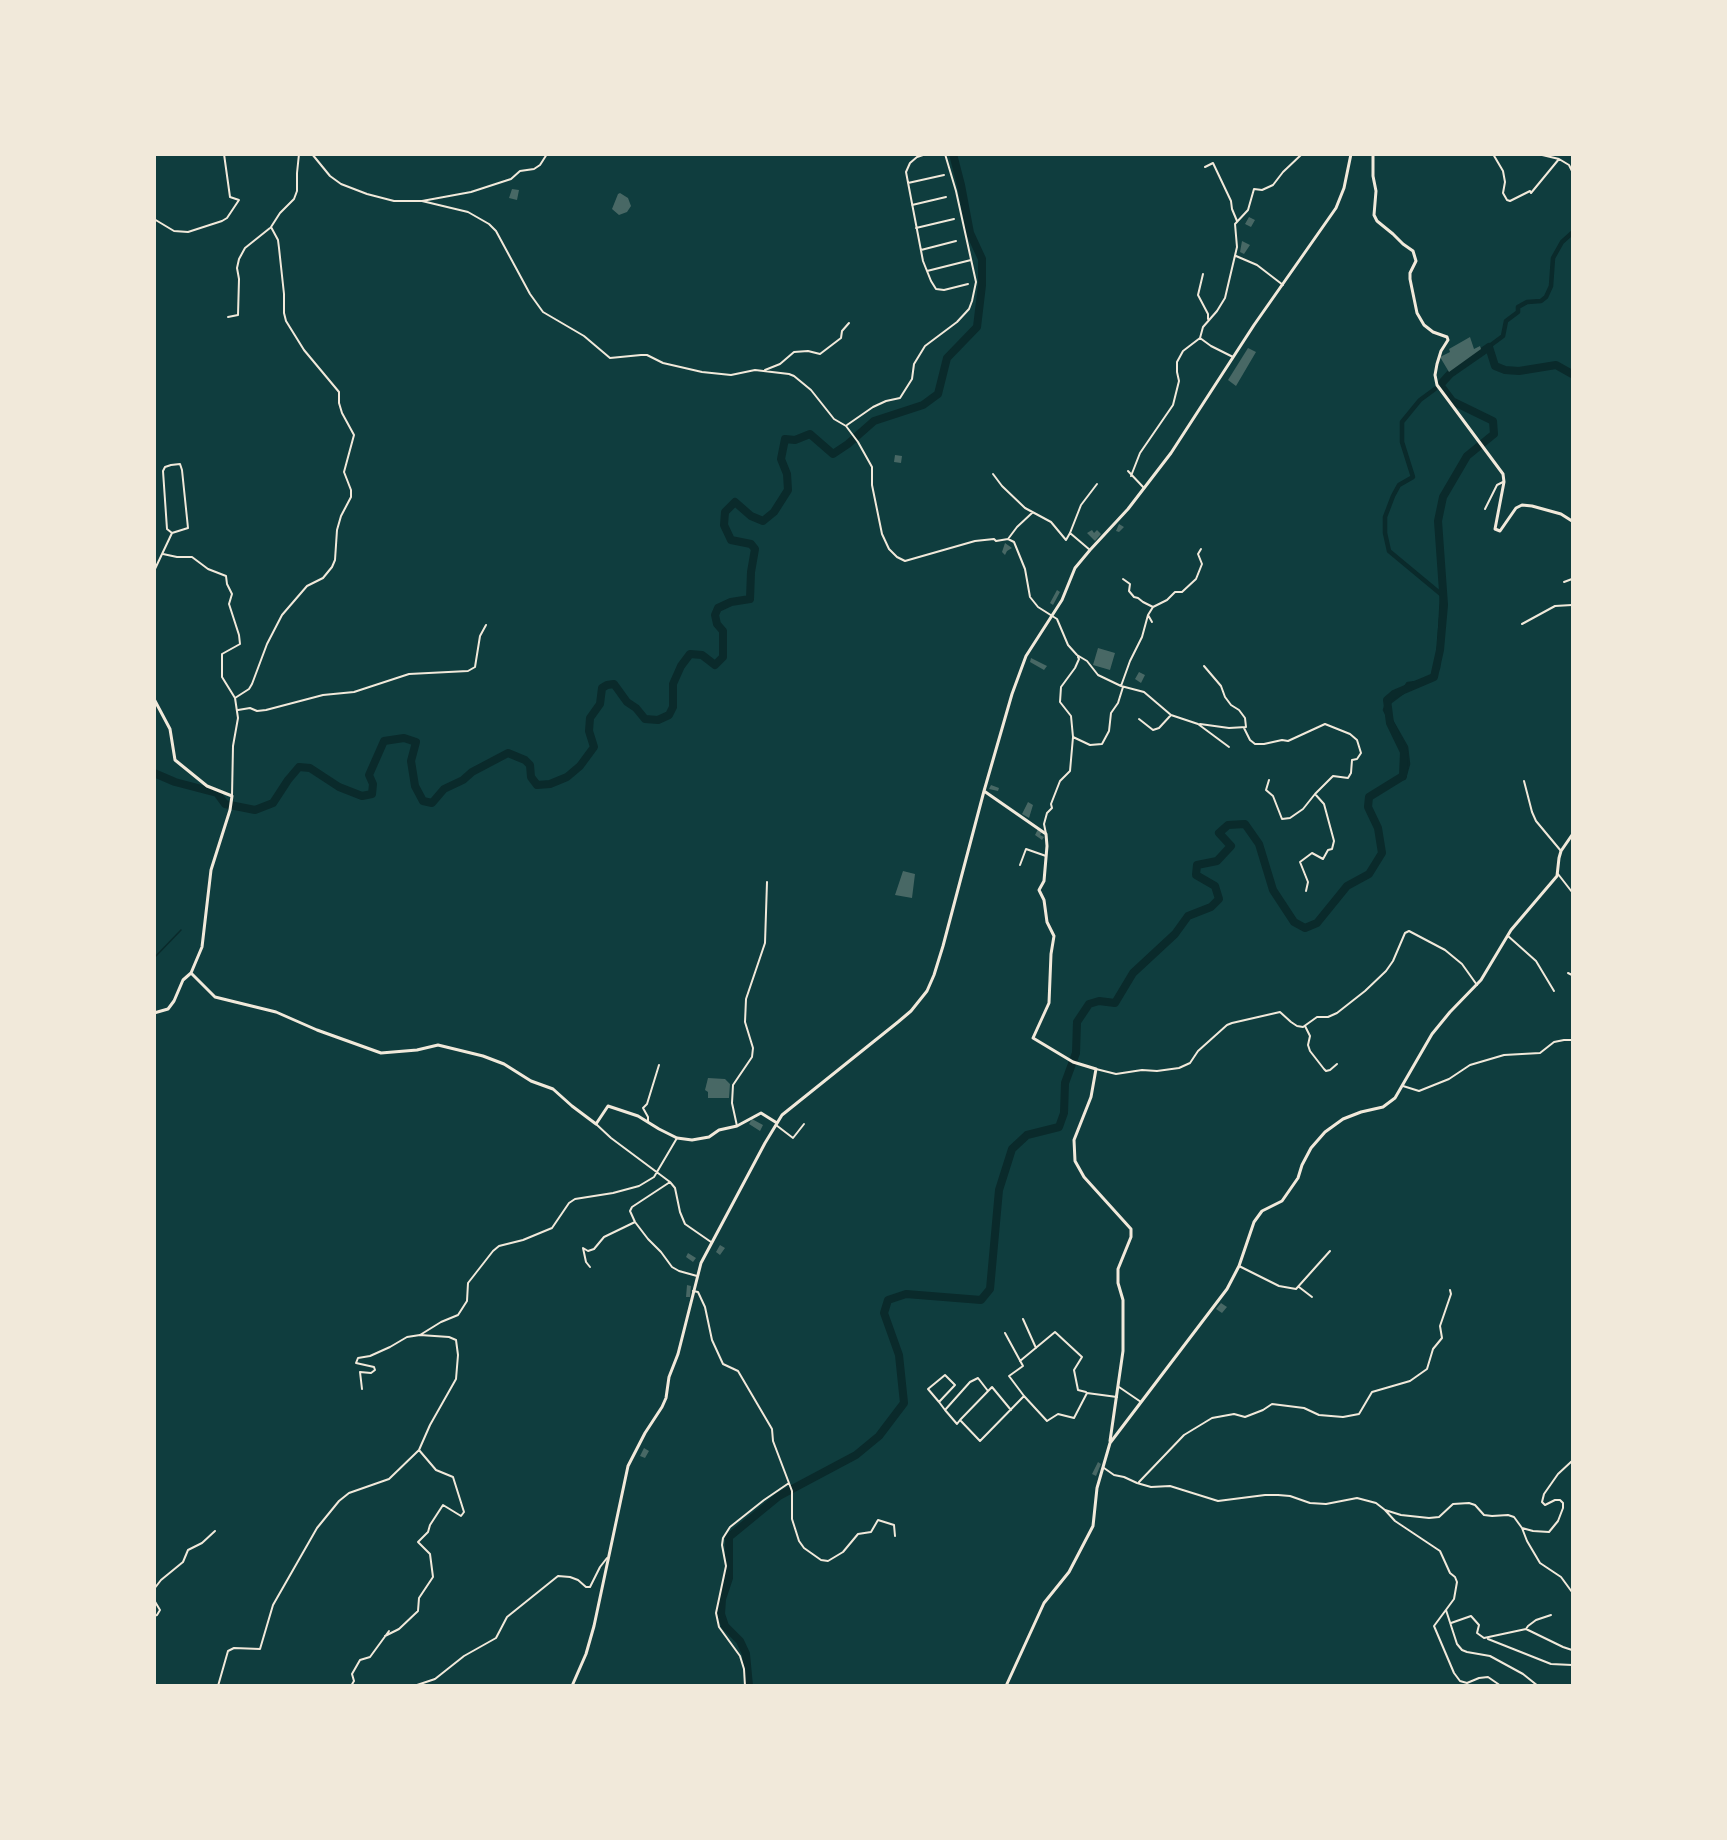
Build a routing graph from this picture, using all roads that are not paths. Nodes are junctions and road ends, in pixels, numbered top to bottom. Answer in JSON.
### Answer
{"nodes":[{"id":1,"x":224,"y":154,"type":"edge"},
{"id":2,"x":299,"y":154,"type":"edge"},
{"id":3,"x":312,"y":154,"type":"edge"},
{"id":4,"x":547,"y":154,"type":"edge"},
{"id":5,"x":926,"y":154,"type":"edge"},
{"id":6,"x":945,"y":154,"type":"edge"},
{"id":7,"x":1302,"y":154,"type":"edge"},
{"id":8,"x":1351,"y":154,"type":"edge"},
{"id":9,"x":1373,"y":154,"type":"edge"},
{"id":10,"x":1493,"y":154,"type":"edge"},
{"id":11,"x":1538,"y":154,"type":"edge"},
{"id":12,"x":1559,"y":159,"type":"junction"},
{"id":13,"x":1205,"y":167,"type":"dead end"},
{"id":14,"x":1572,"y":171,"type":"edge"},
{"id":15,"x":944,"y":175,"type":"dead end"},
{"id":16,"x":908,"y":183,"type":"junction"},
{"id":17,"x":946,"y":197,"type":"dead end"},
{"id":18,"x":422,"y":201,"type":"junction"},
{"id":19,"x":912,"y":205,"type":"junction"},
{"id":20,"x":154,"y":219,"type":"edge"},
{"id":21,"x":954,"y":219,"type":"dead end"},
{"id":22,"x":1237,"y":221,"type":"junction"},
{"id":23,"x":271,"y":227,"type":"junction"},
{"id":24,"x":916,"y":228,"type":"junction"},
{"id":25,"x":956,"y":241,"type":"dead end"},
{"id":26,"x":921,"y":250,"type":"junction"},
{"id":27,"x":1236,"y":256,"type":"junction"},
{"id":28,"x":972,"y":260,"type":"junction"},
{"id":29,"x":927,"y":271,"type":"junction"},
{"id":30,"x":1203,"y":274,"type":"dead end"},
{"id":31,"x":968,"y":284,"type":"dead end"},
{"id":32,"x":1283,"y":285,"type":"junction"},
{"id":33,"x":228,"y":317,"type":"dead end"},
{"id":34,"x":1208,"y":321,"type":"junction"},
{"id":35,"x":849,"y":323,"type":"dead end"},
{"id":36,"x":1200,"y":338,"type":"junction"},
{"id":37,"x":1233,"y":357,"type":"junction"},
{"id":38,"x":762,"y":371,"type":"junction"},
{"id":39,"x":846,"y":426,"type":"junction"},
{"id":40,"x":1128,"y":471,"type":"dead end"},
{"id":41,"x":993,"y":474,"type":"dead end"},
{"id":42,"x":1131,"y":476,"type":"junction"},
{"id":43,"x":1504,"y":482,"type":"junction"},
{"id":44,"x":1096,"y":484,"type":"dead end"},
{"id":45,"x":1144,"y":488,"type":"junction"},
{"id":46,"x":1485,"y":509,"type":"dead end"},
{"id":47,"x":1032,"y":513,"type":"junction"},
{"id":48,"x":1572,"y":521,"type":"edge"},
{"id":49,"x":172,"y":533,"type":"junction"},
{"id":50,"x":1070,"y":533,"type":"junction"},
{"id":51,"x":1008,"y":539,"type":"junction"},
{"id":52,"x":1202,"y":549,"type":"dead end"},
{"id":53,"x":1089,"y":550,"type":"junction"},
{"id":54,"x":163,"y":554,"type":"junction"},
{"id":55,"x":154,"y":571,"type":"edge"},
{"id":56,"x":1123,"y":579,"type":"dead end"},
{"id":57,"x":1572,"y":579,"type":"edge"},
{"id":58,"x":1564,"y":582,"type":"dead end"},
{"id":59,"x":1572,"y":605,"type":"edge"},
{"id":60,"x":1153,"y":607,"type":"junction"},
{"id":61,"x":1148,"y":615,"type":"junction"},
{"id":62,"x":1053,"y":616,"type":"junction"},
{"id":63,"x":1152,"y":622,"type":"dead end"},
{"id":64,"x":1522,"y":624,"type":"dead end"},
{"id":65,"x":486,"y":625,"type":"dead end"},
{"id":66,"x":1077,"y":655,"type":"junction"},
{"id":67,"x":1204,"y":666,"type":"dead end"},
{"id":68,"x":1122,"y":687,"type":"junction"},
{"id":69,"x":235,"y":698,"type":"junction"},
{"id":70,"x":154,"y":699,"type":"edge"},
{"id":71,"x":238,"y":710,"type":"junction"},
{"id":72,"x":1171,"y":715,"type":"junction"},
{"id":73,"x":1139,"y":719,"type":"dead end"},
{"id":74,"x":1198,"y":724,"type":"junction"},
{"id":75,"x":1244,"y":728,"type":"junction"},
{"id":76,"x":1072,"y":737,"type":"junction"},
{"id":77,"x":1228,"y":747,"type":"dead end"},
{"id":78,"x":1269,"y":780,"type":"dead end"},
{"id":79,"x":1524,"y":781,"type":"dead end"},
{"id":80,"x":984,"y":790,"type":"junction"},
{"id":81,"x":1315,"y":794,"type":"junction"},
{"id":82,"x":232,"y":798,"type":"junction"},
{"id":83,"x":1046,"y":834,"type":"junction"},
{"id":84,"x":1572,"y":835,"type":"edge"},
{"id":85,"x":1561,"y":851,"type":"junction"},
{"id":86,"x":1046,"y":856,"type":"junction"},
{"id":87,"x":1020,"y":865,"type":"dead end"},
{"id":88,"x":1558,"y":874,"type":"junction"},
{"id":89,"x":767,"y":882,"type":"dead end"},
{"id":90,"x":1306,"y":891,"type":"dead end"},
{"id":91,"x":1572,"y":892,"type":"edge"},
{"id":92,"x":1508,"y":936,"type":"junction"},
{"id":93,"x":191,"y":973,"type":"junction"},
{"id":94,"x":1568,"y":973,"type":"dead end"},
{"id":95,"x":1572,"y":975,"type":"edge"},
{"id":96,"x":1477,"y":985,"type":"junction"},
{"id":97,"x":1554,"y":991,"type":"dead end"},
{"id":98,"x":154,"y":1013,"type":"edge"},
{"id":99,"x":1305,"y":1026,"type":"junction"},
{"id":100,"x":1572,"y":1040,"type":"edge"},
{"id":101,"x":1337,"y":1064,"type":"dead end"},
{"id":102,"x":659,"y":1065,"type":"dead end"},
{"id":103,"x":1096,"y":1068,"type":"junction"},
{"id":104,"x":1403,"y":1086,"type":"junction"},
{"id":105,"x":648,"y":1122,"type":"junction"},
{"id":106,"x":596,"y":1124,"type":"junction"},
{"id":107,"x":777,"y":1124,"type":"junction"},
{"id":108,"x":804,"y":1124,"type":"dead end"},
{"id":109,"x":737,"y":1126,"type":"junction"},
{"id":110,"x":677,"y":1138,"type":"junction"},
{"id":111,"x":657,"y":1171,"type":"junction"},
{"id":112,"x":670,"y":1182,"type":"junction"},
{"id":113,"x":635,"y":1221,"type":"junction"},
{"id":114,"x":713,"y":1243,"type":"junction"},
{"id":115,"x":1330,"y":1251,"type":"dead end"},
{"id":116,"x":1239,"y":1266,"type":"junction"},
{"id":117,"x":590,"y":1267,"type":"dead end"},
{"id":118,"x":697,"y":1276,"type":"junction"},
{"id":119,"x":1299,"y":1287,"type":"junction"},
{"id":120,"x":1450,"y":1290,"type":"dead end"},
{"id":121,"x":693,"y":1291,"type":"junction"},
{"id":122,"x":1312,"y":1297,"type":"dead end"},
{"id":123,"x":1023,"y":1319,"type":"dead end"},
{"id":124,"x":1005,"y":1333,"type":"dead end"},
{"id":125,"x":420,"y":1335,"type":"junction"},
{"id":126,"x":1036,"y":1348,"type":"junction"},
{"id":127,"x":1020,"y":1361,"type":"junction"},
{"id":128,"x":1118,"y":1387,"type":"junction"},
{"id":129,"x":362,"y":1389,"type":"dead end"},
{"id":130,"x":988,"y":1391,"type":"junction"},
{"id":131,"x":1087,"y":1393,"type":"junction"},
{"id":132,"x":1024,"y":1396,"type":"junction"},
{"id":133,"x":1117,"y":1397,"type":"junction"},
{"id":134,"x":939,"y":1402,"type":"junction"},
{"id":135,"x":1141,"y":1402,"type":"junction"},
{"id":136,"x":945,"y":1410,"type":"junction"},
{"id":137,"x":1011,"y":1410,"type":"junction"},
{"id":138,"x":960,"y":1420,"type":"junction"},
{"id":139,"x":1110,"y":1443,"type":"junction"},
{"id":140,"x":419,"y":1450,"type":"junction"},
{"id":141,"x":1572,"y":1461,"type":"edge"},
{"id":142,"x":1102,"y":1468,"type":"junction"},
{"id":143,"x":789,"y":1483,"type":"junction"},
{"id":144,"x":1137,"y":1484,"type":"junction"},
{"id":145,"x":1385,"y":1510,"type":"junction"},
{"id":146,"x":1522,"y":1528,"type":"junction"},
{"id":147,"x":215,"y":1531,"type":"dead end"},
{"id":148,"x":894,"y":1536,"type":"dead end"},
{"id":149,"x":607,"y":1558,"type":"junction"},
{"id":150,"x":154,"y":1589,"type":"edge"},
{"id":151,"x":1572,"y":1592,"type":"edge"},
{"id":152,"x":154,"y":1600,"type":"edge"},
{"id":153,"x":1446,"y":1610,"type":"junction"},
{"id":154,"x":1551,"y":1615,"type":"dead end"},
{"id":155,"x":154,"y":1616,"type":"edge"},
{"id":156,"x":1451,"y":1623,"type":"junction"},
{"id":157,"x":1526,"y":1629,"type":"junction"},
{"id":158,"x":389,"y":1631,"type":"dead end"},
{"id":159,"x":385,"y":1636,"type":"junction"},
{"id":160,"x":1488,"y":1639,"type":"junction"},
{"id":161,"x":1572,"y":1650,"type":"edge"},
{"id":162,"x":1572,"y":1665,"type":"edge"},
{"id":163,"x":218,"y":1686,"type":"edge"},
{"id":164,"x":351,"y":1686,"type":"edge"},
{"id":165,"x":414,"y":1686,"type":"edge"},
{"id":166,"x":572,"y":1686,"type":"edge"},
{"id":167,"x":745,"y":1686,"type":"edge"},
{"id":168,"x":1006,"y":1686,"type":"edge"},
{"id":169,"x":1501,"y":1686,"type":"edge"},
{"id":170,"x":1538,"y":1686,"type":"edge"}],
"edges":[{"from":1,"to":20,"type":"street"},
{"from":2,"to":23,"type":"street"},
{"from":3,"to":18,"type":"street"},
{"from":4,"to":18,"type":"street"},
{"from":5,"to":16,"type":"street"},
{"from":6,"to":28,"type":"street"},
{"from":7,"to":22,"type":"street"},
{"from":8,"to":32,"type":"street"},
{"from":9,"to":43,"type":"street"},
{"from":10,"to":12,"type":"street"},
{"from":11,"to":12,"type":"street"},
{"from":12,"to":14,"type":"street"},
{"from":13,"to":22,"type":"street"},
{"from":15,"to":16,"type":"street"},
{"from":16,"to":19,"type":"street"},
{"from":17,"to":19,"type":"street"},
{"from":18,"to":38,"type":"street"},
{"from":19,"to":24,"type":"street"},
{"from":21,"to":24,"type":"street"},
{"from":22,"to":27,"type":"street"},
{"from":23,"to":33,"type":"street"},
{"from":23,"to":69,"type":"street"},
{"from":24,"to":26,"type":"street"},
{"from":25,"to":26,"type":"street"},
{"from":26,"to":29,"type":"street"},
{"from":27,"to":32,"type":"street"},
{"from":27,"to":34,"type":"street"},
{"from":28,"to":29,"type":"street"},
{"from":28,"to":39,"type":"street"},
{"from":29,"to":31,"type":"street"},
{"from":30,"to":34,"type":"street"},
{"from":32,"to":37,"type":"street"},
{"from":34,"to":36,"type":"street"},
{"from":35,"to":38,"type":"street"},
{"from":36,"to":37,"type":"street"},
{"from":36,"to":42,"type":"street"},
{"from":37,"to":45,"type":"street"},
{"from":38,"to":39,"type":"street"},
{"from":39,"to":51,"type":"street"},
{"from":40,"to":42,"type":"street"},
{"from":41,"to":47,"type":"street"},
{"from":42,"to":45,"type":"street"},
{"from":43,"to":46,"type":"street"},
{"from":43,"to":48,"type":"street"},
{"from":44,"to":50,"type":"street"},
{"from":45,"to":53,"type":"street"},
{"from":47,"to":50,"type":"street"},
{"from":47,"to":51,"type":"street"},
{"from":49,"to":49,"type":"street"},
{"from":49,"to":54,"type":"street"},
{"from":50,"to":53,"type":"street"},
{"from":51,"to":62,"type":"street"},
{"from":52,"to":60,"type":"street"},
{"from":53,"to":62,"type":"street"},
{"from":54,"to":55,"type":"street"},
{"from":54,"to":69,"type":"street"},
{"from":56,"to":60,"type":"street"},
{"from":57,"to":58,"type":"street"},
{"from":59,"to":64,"type":"street"},
{"from":60,"to":61,"type":"street"},
{"from":61,"to":63,"type":"street"},
{"from":61,"to":68,"type":"street"},
{"from":62,"to":66,"type":"street"},
{"from":62,"to":80,"type":"street"},
{"from":65,"to":71,"type":"street"},
{"from":66,"to":68,"type":"street"},
{"from":66,"to":76,"type":"street"},
{"from":67,"to":75,"type":"street"},
{"from":68,"to":72,"type":"street"},
{"from":68,"to":76,"type":"street"},
{"from":69,"to":71,"type":"street"},
{"from":70,"to":82,"type":"street"},
{"from":71,"to":82,"type":"street"},
{"from":72,"to":73,"type":"street"},
{"from":72,"to":74,"type":"street"},
{"from":74,"to":75,"type":"street"},
{"from":74,"to":77,"type":"street"},
{"from":75,"to":81,"type":"street"},
{"from":76,"to":83,"type":"street"},
{"from":78,"to":81,"type":"street"},
{"from":79,"to":85,"type":"street"},
{"from":80,"to":83,"type":"street"},
{"from":80,"to":107,"type":"street"},
{"from":81,"to":90,"type":"street"},
{"from":82,"to":93,"type":"street"},
{"from":83,"to":86,"type":"street"},
{"from":84,"to":85,"type":"street"},
{"from":85,"to":88,"type":"street"},
{"from":86,"to":87,"type":"street"},
{"from":86,"to":103,"type":"street"},
{"from":88,"to":91,"type":"street"},
{"from":88,"to":92,"type":"street"},
{"from":89,"to":109,"type":"street"},
{"from":92,"to":96,"type":"street"},
{"from":92,"to":97,"type":"street"},
{"from":93,"to":98,"type":"street"},
{"from":93,"to":106,"type":"street"},
{"from":94,"to":95,"type":"street"},
{"from":96,"to":99,"type":"street"},
{"from":96,"to":104,"type":"street"},
{"from":99,"to":101,"type":"street"},
{"from":99,"to":103,"type":"street"},
{"from":100,"to":104,"type":"street"},
{"from":102,"to":105,"type":"street"},
{"from":103,"to":128,"type":"street"},
{"from":104,"to":116,"type":"street"},
{"from":105,"to":106,"type":"street"},
{"from":105,"to":110,"type":"street"},
{"from":106,"to":111,"type":"street"},
{"from":107,"to":108,"type":"street"},
{"from":107,"to":109,"type":"street"},
{"from":107,"to":114,"type":"street"},
{"from":109,"to":110,"type":"street"},
{"from":110,"to":111,"type":"street"},
{"from":111,"to":112,"type":"street"},
{"from":111,"to":125,"type":"street"},
{"from":112,"to":113,"type":"street"},
{"from":112,"to":114,"type":"street"},
{"from":113,"to":117,"type":"street"},
{"from":113,"to":118,"type":"street"},
{"from":114,"to":118,"type":"street"},
{"from":115,"to":119,"type":"street"},
{"from":116,"to":119,"type":"street"},
{"from":116,"to":135,"type":"street"},
{"from":118,"to":121,"type":"street"},
{"from":119,"to":122,"type":"street"},
{"from":120,"to":144,"type":"street"},
{"from":121,"to":143,"type":"street"},
{"from":121,"to":149,"type":"street"},
{"from":123,"to":126,"type":"street"},
{"from":124,"to":127,"type":"street"},
{"from":125,"to":129,"type":"street"},
{"from":125,"to":140,"type":"street"},
{"from":126,"to":127,"type":"street"},
{"from":126,"to":131,"type":"street"},
{"from":127,"to":132,"type":"street"},
{"from":128,"to":133,"type":"street"},
{"from":128,"to":135,"type":"street"},
{"from":130,"to":136,"type":"street"},
{"from":130,"to":137,"type":"street"},
{"from":130,"to":138,"type":"street"},
{"from":131,"to":132,"type":"street"},
{"from":131,"to":133,"type":"street"},
{"from":132,"to":137,"type":"street"},
{"from":133,"to":139,"type":"street"},
{"from":134,"to":134,"type":"street"},
{"from":134,"to":136,"type":"street"},
{"from":135,"to":139,"type":"street"},
{"from":136,"to":138,"type":"street"},
{"from":137,"to":138,"type":"street"},
{"from":139,"to":142,"type":"street"},
{"from":140,"to":159,"type":"street"},
{"from":140,"to":163,"type":"street"},
{"from":141,"to":146,"type":"street"},
{"from":142,"to":144,"type":"street"},
{"from":142,"to":168,"type":"street"},
{"from":143,"to":148,"type":"street"},
{"from":143,"to":167,"type":"street"},
{"from":144,"to":145,"type":"street"},
{"from":145,"to":146,"type":"street"},
{"from":145,"to":153,"type":"street"},
{"from":146,"to":151,"type":"street"},
{"from":147,"to":150,"type":"street"},
{"from":149,"to":165,"type":"street"},
{"from":149,"to":166,"type":"street"},
{"from":152,"to":155,"type":"street"},
{"from":153,"to":156,"type":"street"},
{"from":153,"to":169,"type":"street"},
{"from":154,"to":157,"type":"street"},
{"from":156,"to":160,"type":"street"},
{"from":156,"to":170,"type":"street"},
{"from":157,"to":160,"type":"street"},
{"from":157,"to":161,"type":"street"},
{"from":158,"to":159,"type":"street"},
{"from":159,"to":164,"type":"street"},
{"from":160,"to":162,"type":"street"}]}
